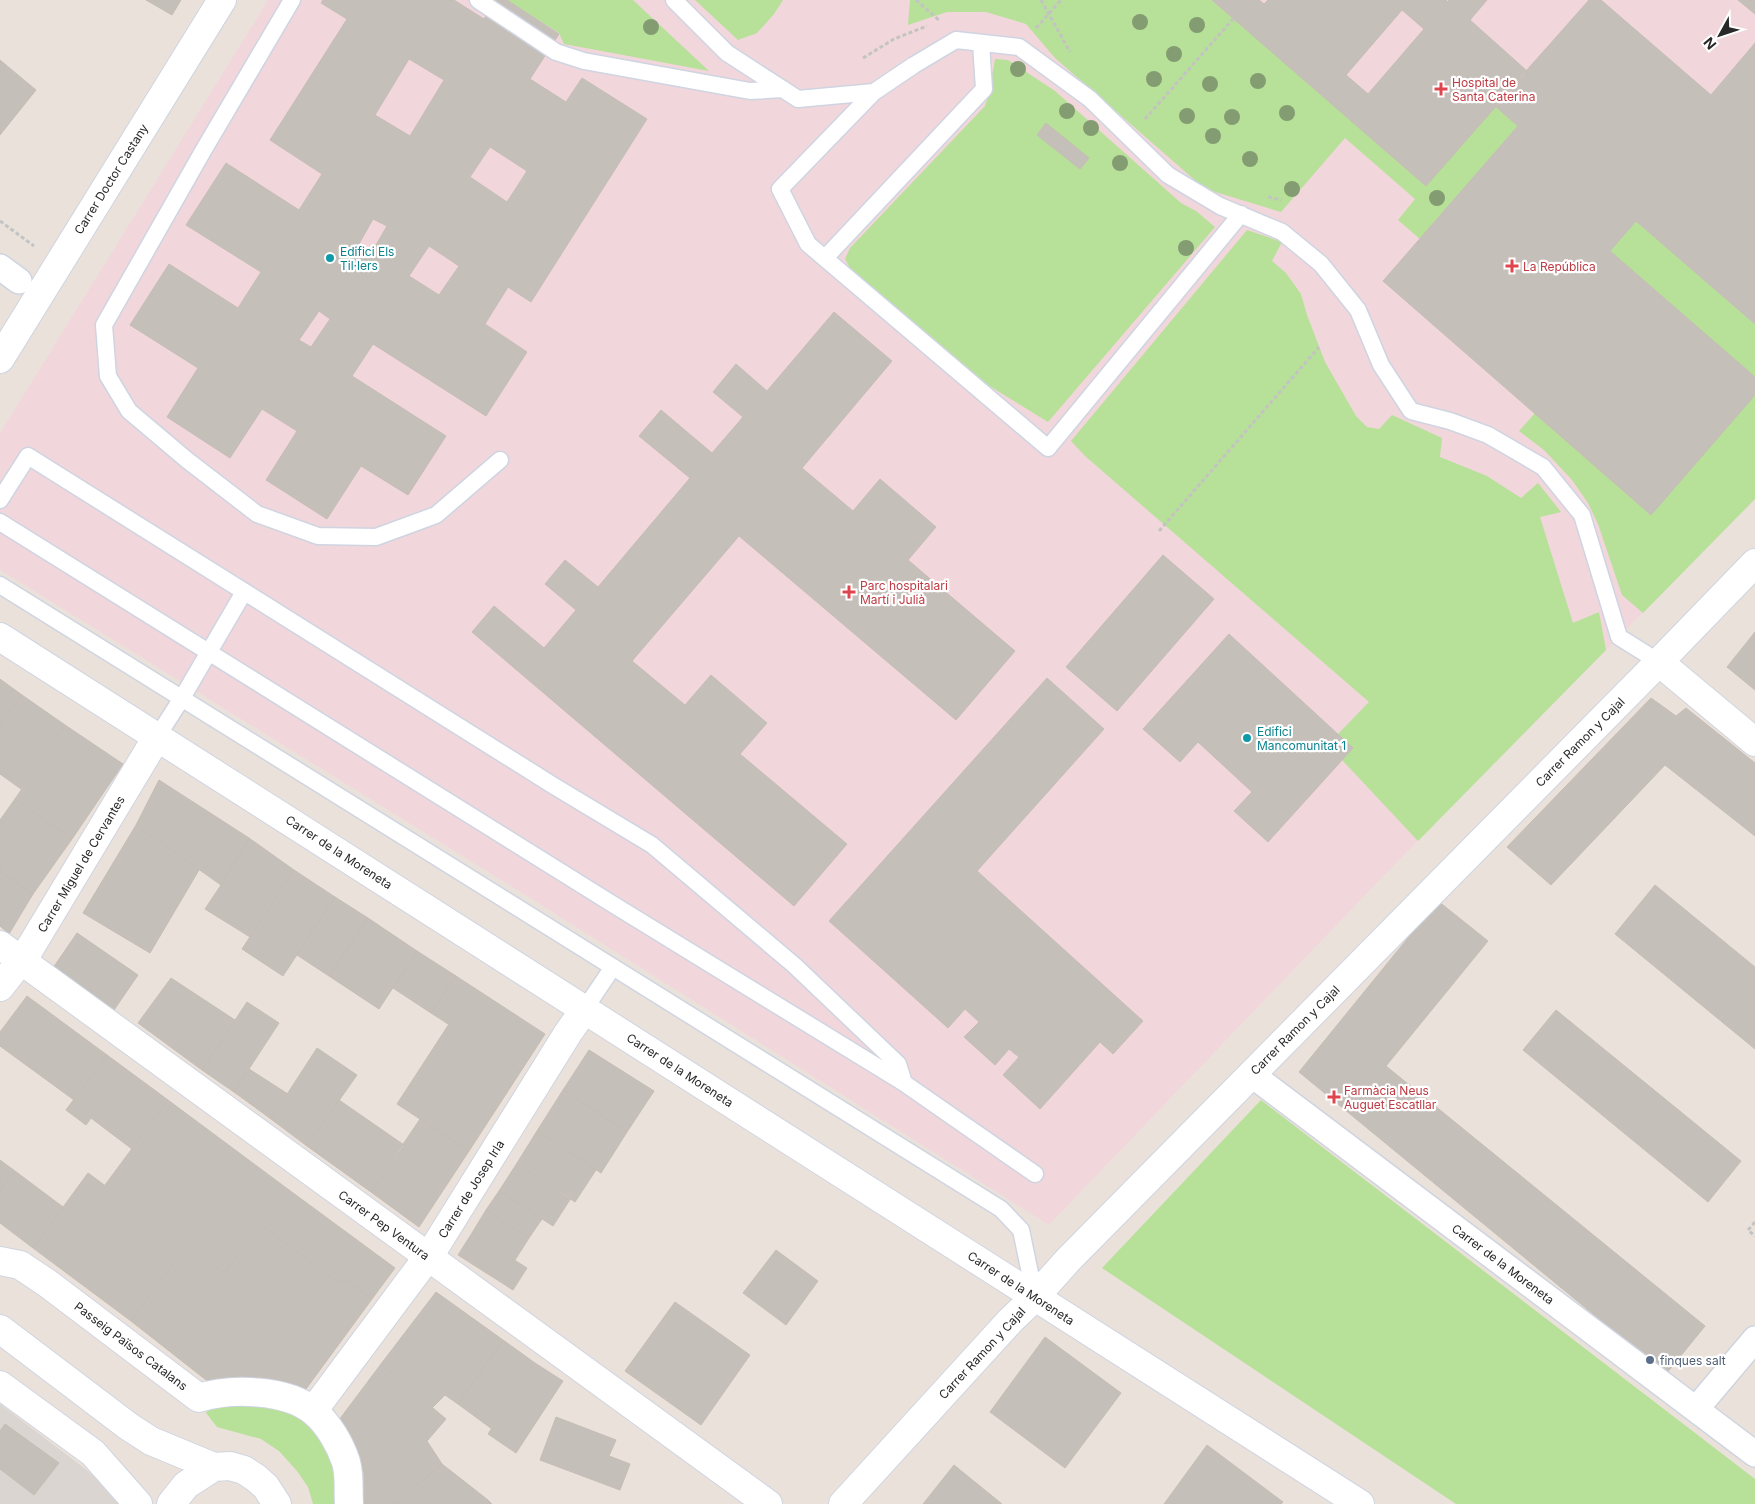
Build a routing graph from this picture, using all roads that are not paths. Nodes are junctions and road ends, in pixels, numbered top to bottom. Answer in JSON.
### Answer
{"nodes":[{"id":1,"x":222,"y":0,"type":"edge"},
{"id":2,"x":292,"y":0,"type":"edge"},
{"id":3,"x":478,"y":0,"type":"edge"},
{"id":4,"x":674,"y":0,"type":"edge"},
{"id":5,"x":981,"y":43,"type":"junction"},
{"id":6,"x":783,"y":89,"type":"junction"},
{"id":7,"x":874,"y":92,"type":"junction"},
{"id":8,"x":1241,"y":214,"type":"junction"},
{"id":9,"x":825,"y":258,"type":"junction"},
{"id":10,"x":0,"y":359,"type":"edge"},
{"id":11,"x":500,"y":460,"type":"dead end"},
{"id":12,"x":0,"y":500,"type":"edge"},
{"id":13,"x":0,"y":522,"type":"edge"},
{"id":14,"x":1755,"y":562,"type":"edge"},
{"id":15,"x":0,"y":585,"type":"edge"},
{"id":16,"x":244,"y":592,"type":"junction"},
{"id":17,"x":0,"y":637,"type":"edge"},
{"id":18,"x":208,"y":652,"type":"junction"},
{"id":19,"x":1659,"y":662,"type":"junction"},
{"id":20,"x":182,"y":698,"type":"junction"},
{"id":21,"x":158,"y":737,"type":"junction"},
{"id":22,"x":1755,"y":742,"type":"edge"},
{"id":23,"x":10,"y":953,"type":"edge"},
{"id":24,"x":613,"y":967,"type":"junction"},
{"id":25,"x":0,"y":987,"type":"edge"},
{"id":26,"x":584,"y":1010,"type":"junction"},
{"id":27,"x":1251,"y":1074,"type":"junction"},
{"id":28,"x":904,"y":1083,"type":"junction"},
{"id":29,"x":1036,"y":1174,"type":"dead end"},
{"id":30,"x":431,"y":1253,"type":"junction"},
{"id":31,"x":0,"y":1261,"type":"edge"},
{"id":32,"x":1035,"y":1297,"type":"junction"},
{"id":33,"x":0,"y":1330,"type":"edge"},
{"id":34,"x":1755,"y":1339,"type":"edge"},
{"id":35,"x":0,"y":1385,"type":"edge"},
{"id":36,"x":1696,"y":1409,"type":"junction"},
{"id":37,"x":313,"y":1411,"type":"junction"},
{"id":38,"x":1755,"y":1454,"type":"edge"},
{"id":39,"x":214,"y":1467,"type":"junction"},
{"id":40,"x":138,"y":1504,"type":"edge"},
{"id":41,"x":171,"y":1504,"type":"edge"},
{"id":42,"x":277,"y":1504,"type":"edge"},
{"id":43,"x":349,"y":1504,"type":"edge"},
{"id":44,"x":768,"y":1504,"type":"edge"},
{"id":45,"x":843,"y":1504,"type":"edge"},
{"id":46,"x":1360,"y":1504,"type":"edge"}],
"edges":[{"from":1,"to":10,"type":"street","name":"Carrer Doctor Castany"},
{"from":2,"to":11,"type":"lane"},
{"from":3,"to":6,"type":"lane"},
{"from":4,"to":6,"type":"lane"},
{"from":5,"to":7,"type":"lane"},
{"from":5,"to":8,"type":"lane"},
{"from":5,"to":9,"type":"lane"},
{"from":6,"to":7,"type":"lane"},
{"from":7,"to":9,"type":"lane"},
{"from":8,"to":9,"type":"lane"},
{"from":8,"to":19,"type":"lane"},
{"from":12,"to":16,"type":"lane"},
{"from":13,"to":18,"type":"lane"},
{"from":14,"to":19,"type":"street","name":"Carrer Ramon y Cajal"},
{"from":15,"to":20,"type":"lane"},
{"from":16,"to":18,"type":"lane"},
{"from":16,"to":28,"type":"lane"},
{"from":17,"to":21,"type":"street","name":"Carrer de la Moreneta"},
{"from":18,"to":20,"type":"lane"},
{"from":18,"to":28,"type":"lane"},
{"from":19,"to":22,"type":"street"},
{"from":19,"to":27,"type":"street","name":"Carrer Ramon y Cajal"},
{"from":20,"to":21,"type":"lane"},
{"from":20,"to":24,"type":"lane"},
{"from":21,"to":23,"type":"street","name":"Carrer Miguel de Cervantes"},
{"from":21,"to":26,"type":"street","name":"Carrer de la Moreneta"},
{"from":23,"to":25,"type":"street","name":"Carrer Miguel de Cervantes"},
{"from":23,"to":30,"type":"street","name":"Carrer Pep Ventura"},
{"from":24,"to":26,"type":"lane"},
{"from":24,"to":32,"type":"lane"},
{"from":26,"to":30,"type":"street","name":"Carrer de Josep Irla"},
{"from":26,"to":32,"type":"street","name":"Carrer de la Moreneta"},
{"from":27,"to":32,"type":"street","name":"Carrer Ramon y Cajal"},
{"from":27,"to":36,"type":"street","name":"Carrer de la Moreneta"},
{"from":28,"to":29,"type":"lane"},
{"from":30,"to":37,"type":"street","name":"Carrer de Josep Irla"},
{"from":30,"to":44,"type":"street","name":"Carrer Pep Ventura"},
{"from":31,"to":37,"type":"street","name":"Passeig Països Catalans"},
{"from":32,"to":45,"type":"street","name":"Carrer Ramon y Cajal"},
{"from":32,"to":46,"type":"street","name":"Carrer de la Moreneta"},
{"from":33,"to":39,"type":"street"},
{"from":34,"to":36,"type":"street"},
{"from":35,"to":40,"type":"street"},
{"from":36,"to":38,"type":"street","name":"Carrer de la Moreneta"},
{"from":37,"to":43,"type":"street","name":"Passeig Països Catalans"},
{"from":39,"to":41,"type":"street"},
{"from":39,"to":42,"type":"street"}]}
